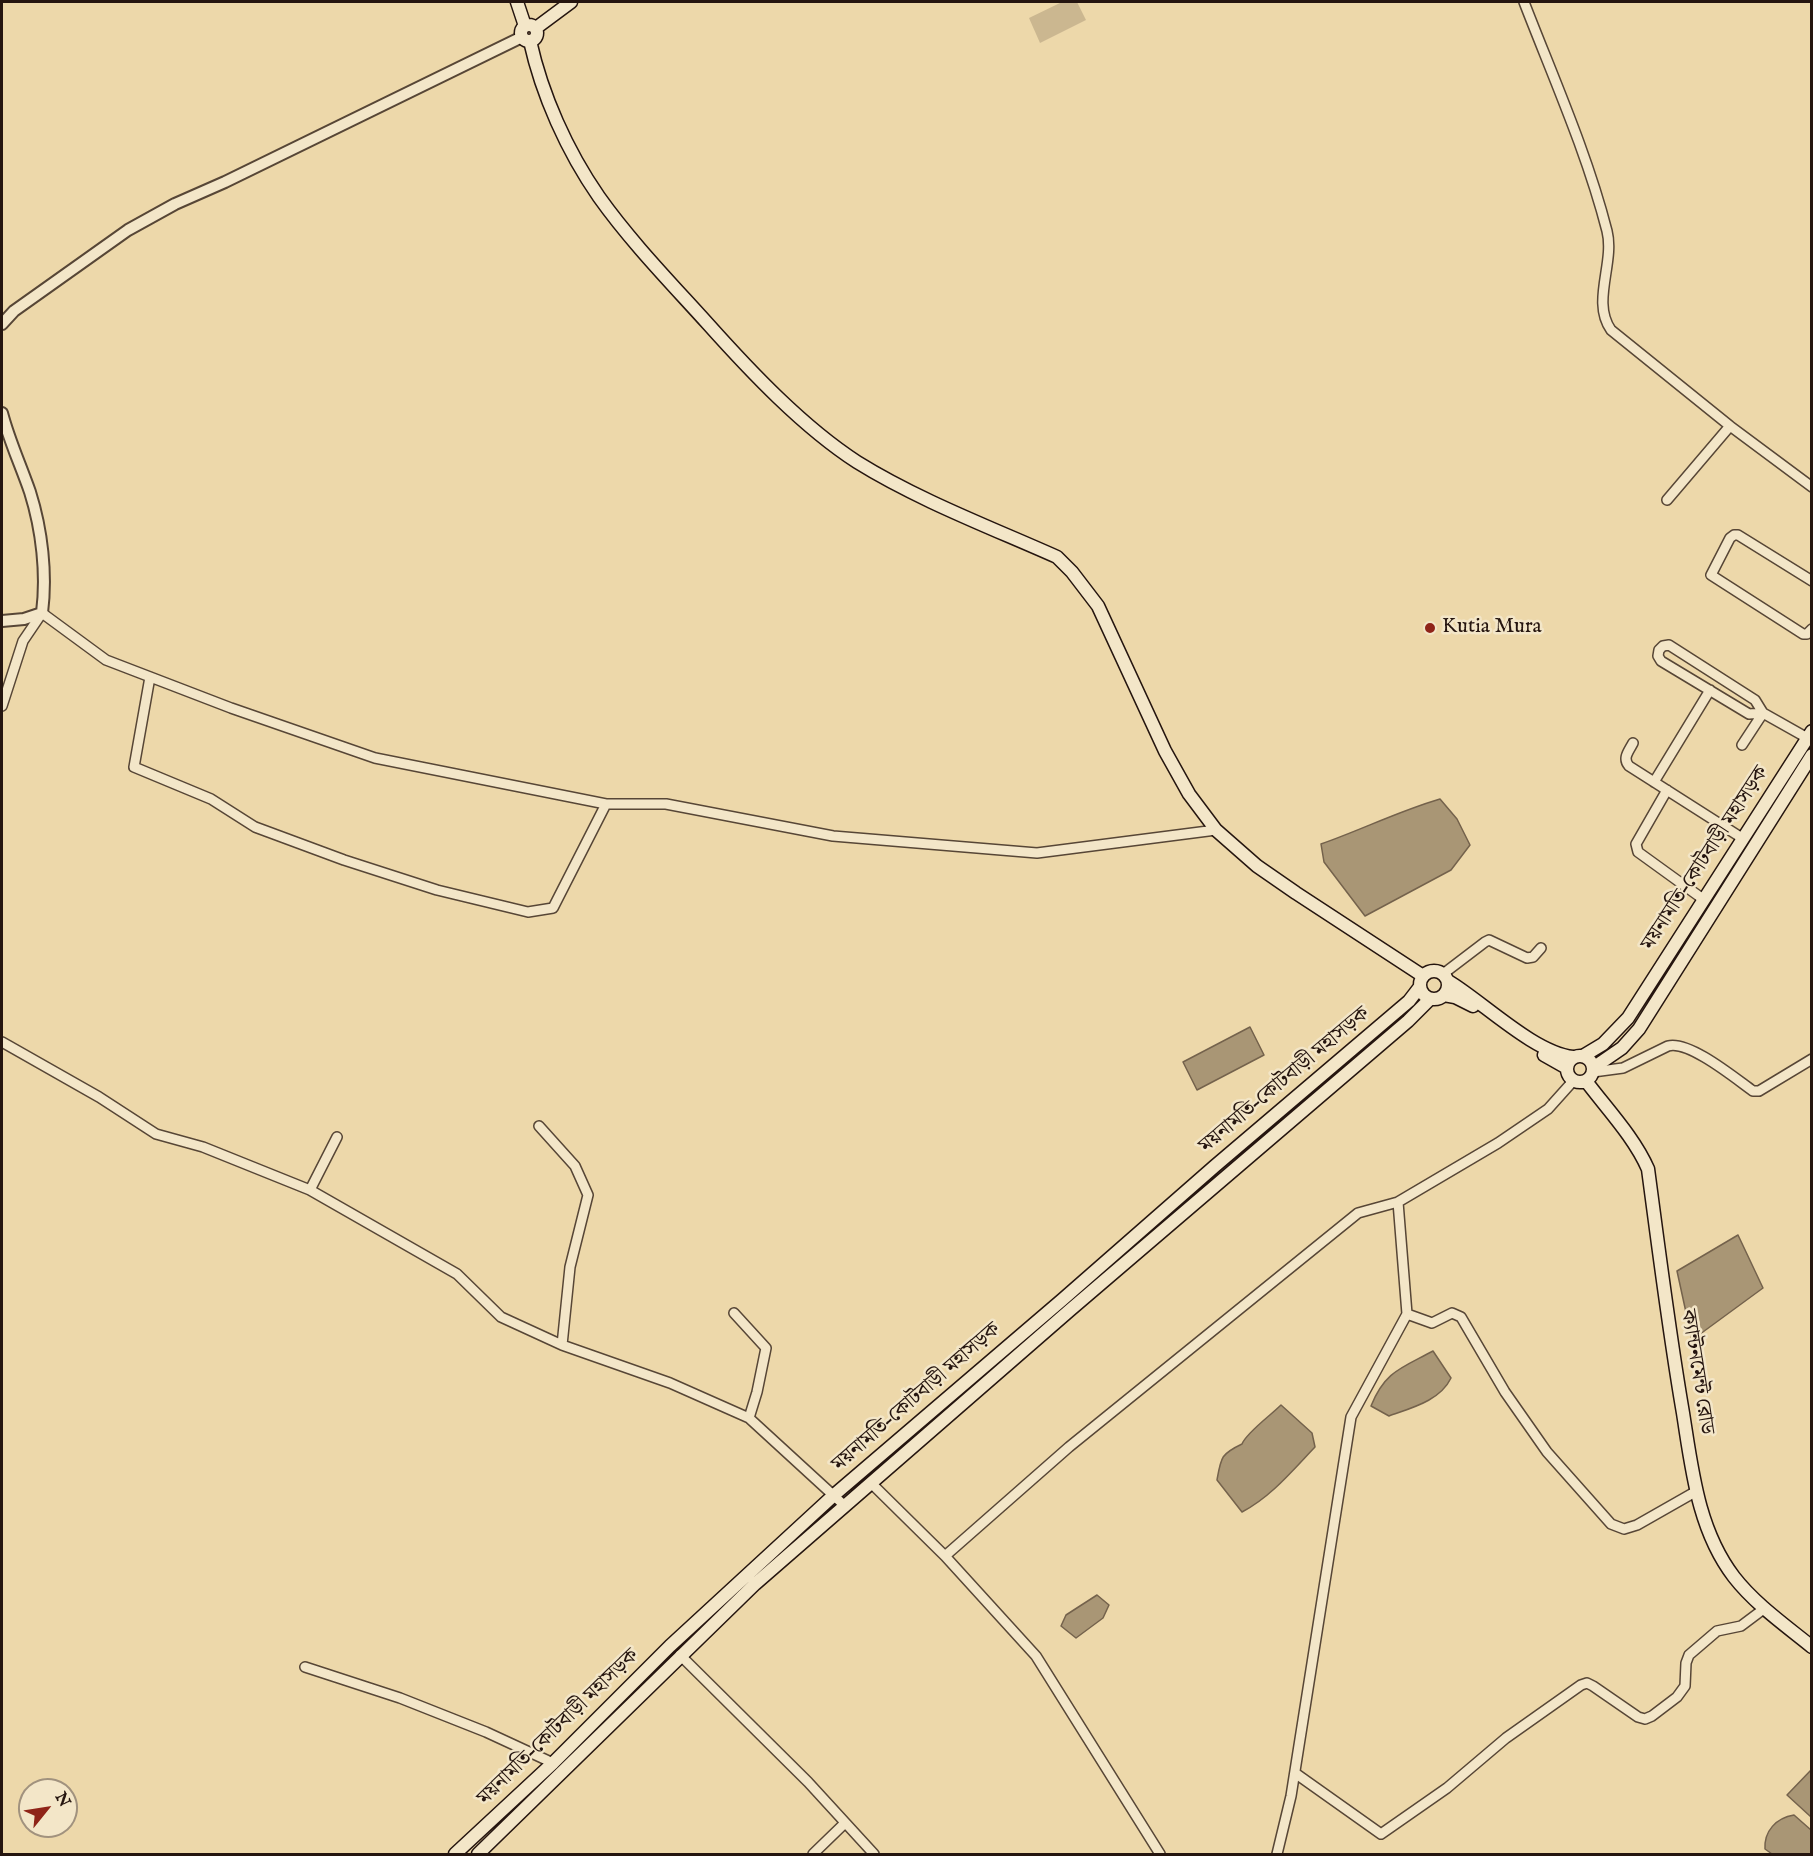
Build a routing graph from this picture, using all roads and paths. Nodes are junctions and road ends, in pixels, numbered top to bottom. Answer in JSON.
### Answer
{"nodes":[{"id":1,"x":517,"y":2,"type":"edge"},
{"id":2,"x":571,"y":2,"type":"edge"},
{"id":3,"x":1524,"y":2,"type":"edge"},
{"id":4,"x":528,"y":33,"type":"junction"},
{"id":5,"x":2,"y":324,"type":"edge"},
{"id":6,"x":2,"y":413,"type":"edge"},
{"id":7,"x":1730,"y":426,"type":"junction"},
{"id":8,"x":1812,"y":487,"type":"edge"},
{"id":9,"x":1667,"y":500,"type":"dead end"},
{"id":10,"x":1812,"y":581,"type":"edge"},
{"id":11,"x":42,"y":613,"type":"junction"},
{"id":12,"x":2,"y":621,"type":"edge"},
{"id":13,"x":1812,"y":629,"type":"edge"},
{"id":14,"x":150,"y":677,"type":"junction"},
{"id":15,"x":1710,"y":690,"type":"junction"},
{"id":16,"x":2,"y":706,"type":"edge"},
{"id":17,"x":1763,"y":713,"type":"junction"},
{"id":18,"x":1810,"y":736,"type":"edge"},
{"id":19,"x":1633,"y":742,"type":"dead end"},
{"id":20,"x":1742,"y":745,"type":"dead end"},
{"id":21,"x":1812,"y":755,"type":"edge"},
{"id":22,"x":1654,"y":782,"type":"junction"},
{"id":23,"x":1667,"y":790,"type":"junction"},
{"id":24,"x":606,"y":804,"type":"junction"},
{"id":25,"x":1216,"y":830,"type":"junction"},
{"id":26,"x":1742,"y":838,"type":"junction"},
{"id":27,"x":1703,"y":898,"type":"junction"},
{"id":28,"x":1541,"y":948,"type":"dead end"},
{"id":29,"x":1423,"y":976,"type":"junction"},
{"id":30,"x":1445,"y":978,"type":"junction"},
{"id":31,"x":1419,"y":988,"type":"junction"},
{"id":32,"x":1444,"y":995,"type":"junction"},
{"id":33,"x":1430,"y":999,"type":"junction"},
{"id":34,"x":2,"y":1042,"type":"edge"},
{"id":35,"x":1812,"y":1059,"type":"edge"},
{"id":36,"x":1574,"y":1060,"type":"junction"},
{"id":37,"x":1586,"y":1075,"type":"junction"},
{"id":38,"x":539,"y":1126,"type":"dead end"},
{"id":39,"x":338,"y":1137,"type":"dead end"},
{"id":40,"x":310,"y":1190,"type":"junction"},
{"id":41,"x":1398,"y":1202,"type":"junction"},
{"id":42,"x":1066,"y":1305,"type":"junction"},
{"id":43,"x":734,"y":1313,"type":"dead end"},
{"id":44,"x":1407,"y":1314,"type":"junction"},
{"id":45,"x":562,"y":1345,"type":"junction"},
{"id":46,"x":749,"y":1418,"type":"junction"},
{"id":47,"x":871,"y":1482,"type":"junction"},
{"id":48,"x":1695,"y":1492,"type":"junction"},
{"id":49,"x":834,"y":1495,"type":"junction"},
{"id":50,"x":844,"y":1506,"type":"junction"},
{"id":51,"x":945,"y":1556,"type":"junction"},
{"id":52,"x":1765,"y":1608,"type":"junction"},
{"id":53,"x":1812,"y":1647,"type":"edge"},
{"id":54,"x":680,"y":1655,"type":"junction"},
{"id":55,"x":305,"y":1667,"type":"dead end"},
{"id":56,"x":553,"y":1763,"type":"junction"},
{"id":57,"x":1295,"y":1773,"type":"junction"},
{"id":58,"x":845,"y":1823,"type":"junction"},
{"id":59,"x":455,"y":1854,"type":"edge"},
{"id":60,"x":478,"y":1854,"type":"edge"},
{"id":61,"x":813,"y":1854,"type":"edge"},
{"id":62,"x":874,"y":1854,"type":"edge"},
{"id":63,"x":1160,"y":1854,"type":"edge"},
{"id":64,"x":1277,"y":1854,"type":"edge"}],
"edges":[{"from":1,"to":4,"type":"main road"},
{"from":2,"to":4,"type":"main road"},
{"from":3,"to":7,"type":"street"},
{"from":4,"to":5,"type":"street"},
{"from":4,"to":25,"type":"main road"},
{"from":6,"to":11,"type":"street"},
{"from":7,"to":8,"type":"street"},
{"from":7,"to":9,"type":"street"},
{"from":10,"to":13,"type":"street"},
{"from":11,"to":12,"type":"street"},
{"from":11,"to":14,"type":"street"},
{"from":11,"to":16,"type":"street"},
{"from":14,"to":24,"type":"street"},
{"from":14,"to":24,"type":"street"},
{"from":15,"to":17,"type":"street"},
{"from":15,"to":17,"type":"street"},
{"from":15,"to":22,"type":"street"},
{"from":17,"to":18,"type":"street"},
{"from":17,"to":20,"type":"street"},
{"from":18,"to":26,"type":"main road","name":"ময়নামতি–কোটবাড়ী মহাসড়ক"},
{"from":19,"to":22,"type":"street"},
{"from":21,"to":37,"type":"main road","name":"ময়নামতি–কোটবাড়ী মহাসড়ক"},
{"from":22,"to":23,"type":"street"},
{"from":23,"to":26,"type":"street"},
{"from":23,"to":27,"type":"street"},
{"from":24,"to":25,"type":"street"},
{"from":25,"to":29,"type":"main road"},
{"from":26,"to":27,"type":"main road","name":"ময়নামতি–কোটবাড়ী মহাসড়ক"},
{"from":27,"to":36,"type":"main road","name":"ময়নামতি–কোটবাড়ী মহাসড়ক"},
{"from":28,"to":30,"type":"street"},
{"from":29,"to":30,"type":"main road"},
{"from":29,"to":31,"type":"main road","name":"ময়নামতি–কোটবাড়ী মহাসড়ক"},
{"from":30,"to":32,"type":"main road"},
{"from":30,"to":36,"type":"main road"},
{"from":31,"to":33,"type":"main road"},
{"from":31,"to":42,"type":"main road","name":"ময়নামতি–কোটবাড়ী মহাসড়ক"},
{"from":32,"to":33,"type":"main road","name":"ময়নামতি–কোটবাড়ী মহাসড়ক"},
{"from":32,"to":36,"type":"main road"},
{"from":33,"to":42,"type":"main road","name":"ময়নামতি–কোটবাড়ী মহাসড়ক"},
{"from":34,"to":40,"type":"street"},
{"from":35,"to":37,"type":"street"},
{"from":36,"to":37,"type":"main road"},
{"from":36,"to":37,"type":"main road"},
{"from":37,"to":41,"type":"street"},
{"from":37,"to":48,"type":"main road","name":"ক্যান্টনমেন্ট রোড"},
{"from":38,"to":45,"type":"street"},
{"from":39,"to":40,"type":"street"},
{"from":40,"to":45,"type":"street"},
{"from":41,"to":44,"type":"street"},
{"from":41,"to":51,"type":"street"},
{"from":42,"to":47,"type":"main road","name":"ময়নামতি–কোটবাড়ী মহাসড়ক"},
{"from":42,"to":49,"type":"main road","name":"ময়নামতি–কোটবাড়ী মহাসড়ক"},
{"from":43,"to":46,"type":"street"},
{"from":44,"to":48,"type":"street"},
{"from":44,"to":57,"type":"street"},
{"from":45,"to":46,"type":"street"},
{"from":46,"to":49,"type":"street"},
{"from":47,"to":50,"type":"main road","name":"ময়নামতি–কোটবাড়ী মহাসড়ক"},
{"from":47,"to":51,"type":"street"},
{"from":48,"to":52,"type":"main road","name":"ক্যান্টনমেন্ট রোড"},
{"from":49,"to":50,"type":"street"},
{"from":49,"to":56,"type":"main road","name":"ময়নামতি–কোটবাড়ী মহাসড়ক"},
{"from":50,"to":54,"type":"main road","name":"ময়নামতি–কোটবাড়ী মহাসড়ক"},
{"from":51,"to":63,"type":"street"},
{"from":52,"to":53,"type":"main road","name":"ক্যান্টনমেন্ট রোড"},
{"from":52,"to":57,"type":"street"},
{"from":54,"to":58,"type":"street"},
{"from":54,"to":60,"type":"main road","name":"ময়নামতি–কোটবাড়ী মহাসড়ক"},
{"from":55,"to":56,"type":"street"},
{"from":56,"to":59,"type":"main road","name":"ময়নামতি–কোটবাড়ী মহাসড়ক"},
{"from":57,"to":64,"type":"street"},
{"from":58,"to":61,"type":"street"},
{"from":58,"to":62,"type":"street"}]}
